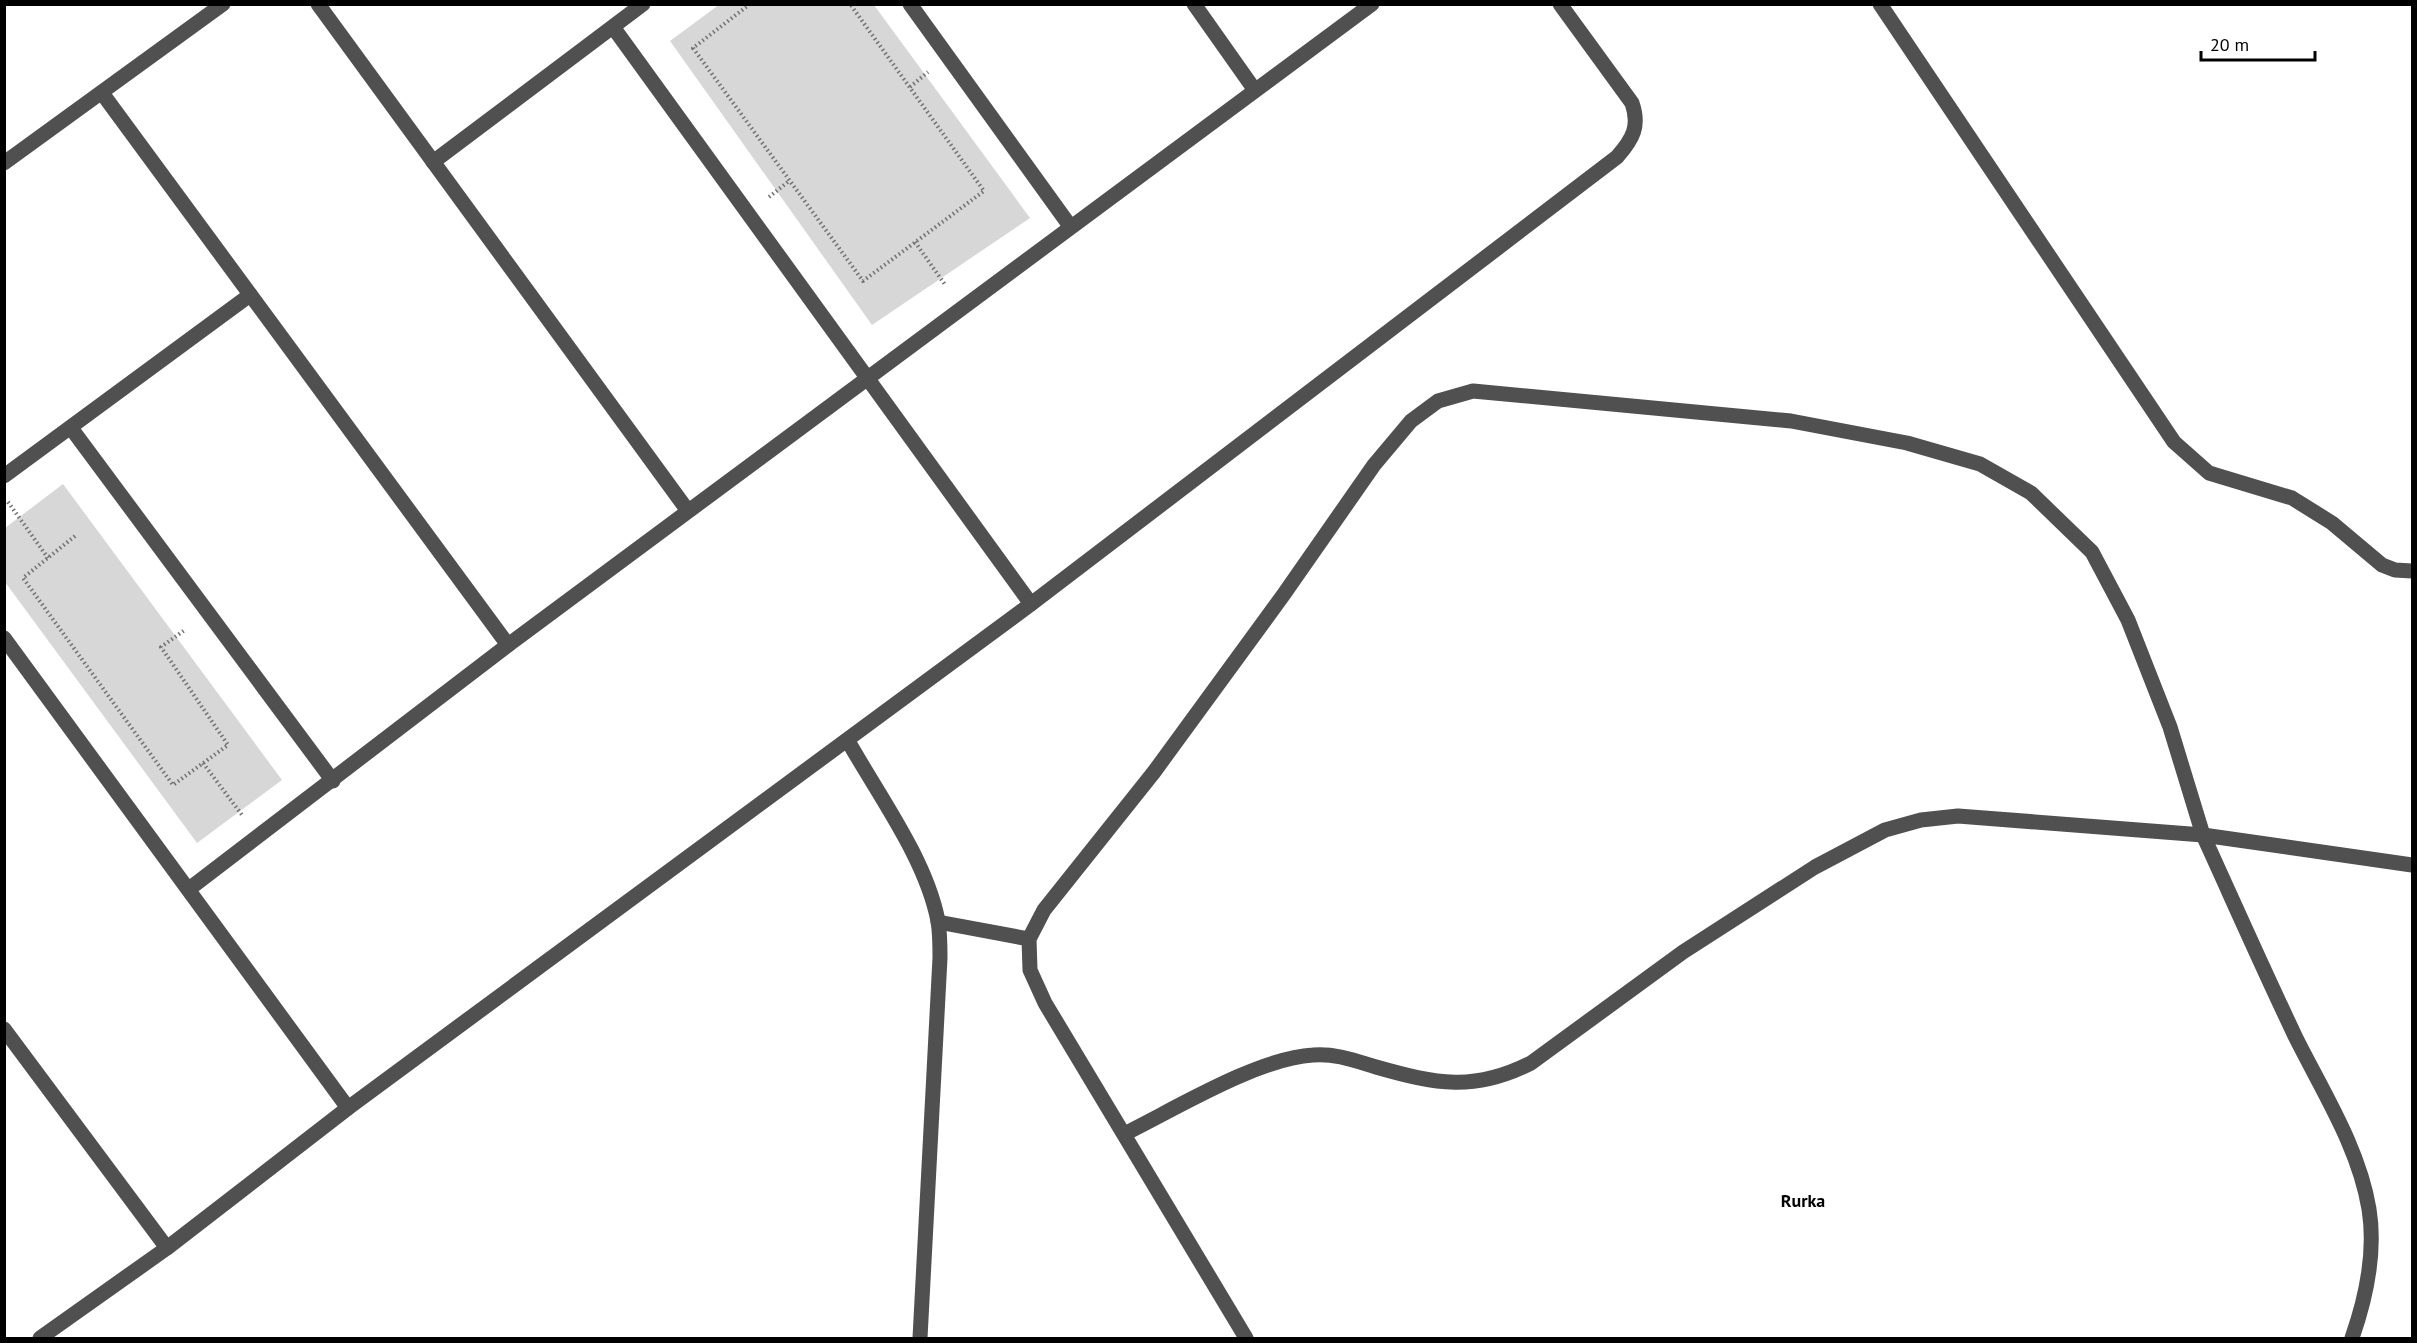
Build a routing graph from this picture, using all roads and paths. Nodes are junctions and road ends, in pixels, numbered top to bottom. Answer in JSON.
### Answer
{"nodes":[{"id":1,"x":223,"y":4,"type":"edge"},
{"id":2,"x":318,"y":4,"type":"edge"},
{"id":3,"x":643,"y":4,"type":"edge"},
{"id":4,"x":750,"y":4,"type":"edge"},
{"id":5,"x":850,"y":4,"type":"edge"},
{"id":6,"x":910,"y":4,"type":"edge"},
{"id":7,"x":1194,"y":4,"type":"edge"},
{"id":8,"x":1372,"y":4,"type":"edge"},
{"id":9,"x":1560,"y":4,"type":"edge"},
{"id":10,"x":1880,"y":4,"type":"edge"},
{"id":11,"x":613,"y":27,"type":"junction"},
{"id":12,"x":1254,"y":89,"type":"junction"},
{"id":13,"x":102,"y":93,"type":"junction"},
{"id":14,"x":433,"y":162,"type":"junction"},
{"id":15,"x":4,"y":163,"type":"edge"},
{"id":16,"x":1071,"y":226,"type":"junction"},
{"id":17,"x":915,"y":243,"type":"junction"},
{"id":18,"x":250,"y":295,"type":"junction"},
{"id":19,"x":961,"y":309,"type":"junction"},
{"id":20,"x":868,"y":379,"type":"junction"},
{"id":21,"x":71,"y":428,"type":"junction"},
{"id":22,"x":4,"y":476,"type":"edge"},
{"id":23,"x":4,"y":497,"type":"edge"},
{"id":24,"x":688,"y":510,"type":"junction"},
{"id":25,"x":75,"y":536,"type":"dead end"},
{"id":26,"x":48,"y":558,"type":"junction"},
{"id":27,"x":2412,"y":571,"type":"edge"},
{"id":28,"x":1031,"y":604,"type":"junction"},
{"id":29,"x":208,"y":613,"type":"junction"},
{"id":30,"x":4,"y":638,"type":"edge"},
{"id":31,"x":508,"y":645,"type":"junction"},
{"id":32,"x":848,"y":741,"type":"junction"},
{"id":33,"x":203,"y":763,"type":"junction"},
{"id":34,"x":333,"y":781,"type":"junction"},
{"id":35,"x":2203,"y":835,"type":"junction"},
{"id":36,"x":258,"y":837,"type":"junction"},
{"id":37,"x":2412,"y":865,"type":"edge"},
{"id":38,"x":189,"y":889,"type":"junction"},
{"id":39,"x":938,"y":922,"type":"junction"},
{"id":40,"x":1029,"y":939,"type":"junction"},
{"id":41,"x":4,"y":1029,"type":"edge"},
{"id":42,"x":348,"y":1108,"type":"junction"},
{"id":43,"x":1124,"y":1134,"type":"junction"},
{"id":44,"x":167,"y":1248,"type":"junction"},
{"id":45,"x":40,"y":1338,"type":"edge"},
{"id":46,"x":920,"y":1338,"type":"edge"},
{"id":47,"x":1246,"y":1338,"type":"edge"},
{"id":48,"x":2352,"y":1338,"type":"edge"}],
"edges":[{"from":1,"to":13,"type":"street"},
{"from":2,"to":14,"type":"street"},
{"from":3,"to":11,"type":"street"},
{"from":4,"to":17,"type":"path"},
{"from":5,"to":17,"type":"path"},
{"from":6,"to":16,"type":"street"},
{"from":7,"to":12,"type":"street"},
{"from":8,"to":12,"type":"street"},
{"from":9,"to":28,"type":"street"},
{"from":10,"to":27,"type":"street"},
{"from":11,"to":14,"type":"street"},
{"from":11,"to":20,"type":"street"},
{"from":12,"to":16,"type":"street"},
{"from":13,"to":15,"type":"street"},
{"from":13,"to":18,"type":"street"},
{"from":14,"to":24,"type":"street"},
{"from":16,"to":19,"type":"street"},
{"from":17,"to":19,"type":"path"},
{"from":18,"to":21,"type":"street"},
{"from":18,"to":31,"type":"street"},
{"from":19,"to":20,"type":"street"},
{"from":20,"to":24,"type":"street"},
{"from":20,"to":28,"type":"street"},
{"from":21,"to":22,"type":"street"},
{"from":21,"to":29,"type":"street"},
{"from":23,"to":26,"type":"path"},
{"from":24,"to":31,"type":"street"},
{"from":25,"to":26,"type":"path"},
{"from":26,"to":33,"type":"path"},
{"from":28,"to":32,"type":"street"},
{"from":29,"to":33,"type":"path"},
{"from":29,"to":34,"type":"street"},
{"from":30,"to":38,"type":"street"},
{"from":31,"to":34,"type":"street"},
{"from":32,"to":39,"type":"street"},
{"from":32,"to":42,"type":"street"},
{"from":33,"to":36,"type":"path"},
{"from":34,"to":36,"type":"street"},
{"from":35,"to":37,"type":"street"},
{"from":35,"to":40,"type":"street"},
{"from":35,"to":43,"type":"street"},
{"from":35,"to":48,"type":"street"},
{"from":36,"to":38,"type":"street"},
{"from":38,"to":42,"type":"street"},
{"from":39,"to":40,"type":"street"},
{"from":39,"to":46,"type":"street"},
{"from":40,"to":43,"type":"street"},
{"from":41,"to":44,"type":"street"},
{"from":42,"to":44,"type":"street"},
{"from":43,"to":47,"type":"street"},
{"from":44,"to":45,"type":"street"}]}
